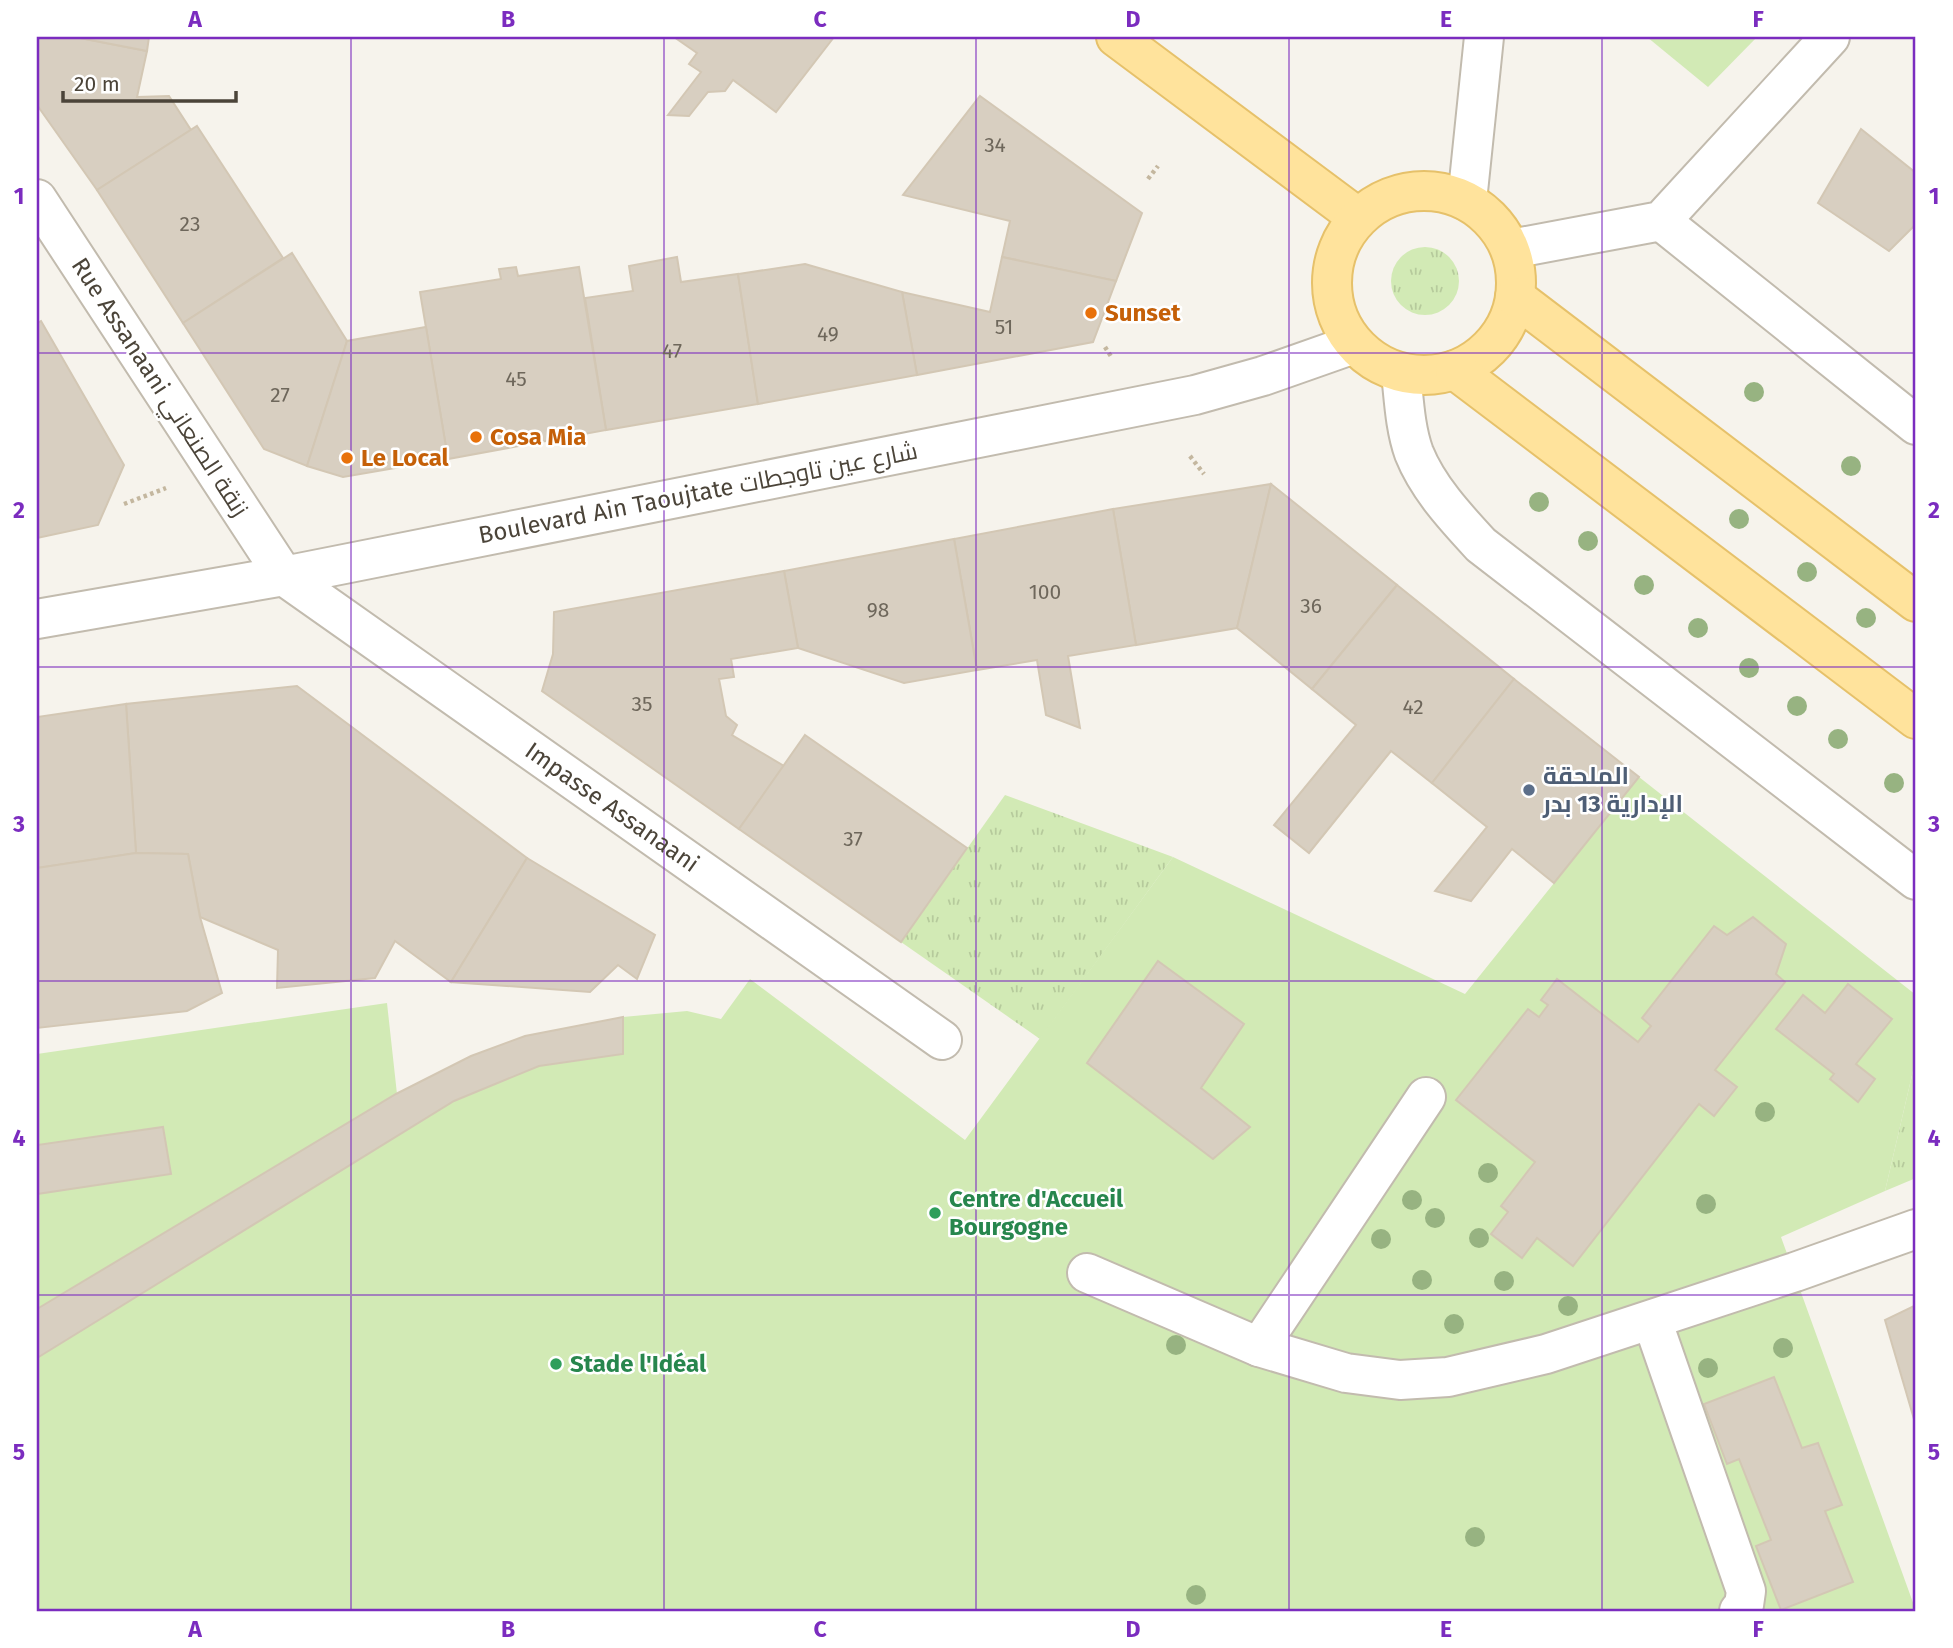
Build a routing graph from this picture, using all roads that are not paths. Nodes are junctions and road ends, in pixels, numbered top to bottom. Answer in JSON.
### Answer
{"nodes":[{"id":1,"x":1116,"y":37,"type":"edge"},
{"id":2,"x":1484,"y":37,"type":"edge"},
{"id":3,"x":1830,"y":37,"type":"edge"},
{"id":4,"x":37,"y":200,"type":"edge"},
{"id":5,"x":1467,"y":201,"type":"junction"},
{"id":6,"x":1356,"y":216,"type":"junction"},
{"id":7,"x":1661,"y":221,"type":"junction"},
{"id":8,"x":1511,"y":249,"type":"junction"},
{"id":9,"x":1516,"y":297,"type":"junction"},
{"id":10,"x":1354,"y":344,"type":"junction"},
{"id":11,"x":1455,"y":370,"type":"junction"},
{"id":12,"x":1401,"y":373,"type":"junction"},
{"id":13,"x":1916,"y":425,"type":"edge"},
{"id":14,"x":284,"y":576,"type":"junction"},
{"id":15,"x":1916,"y":602,"type":"edge"},
{"id":16,"x":37,"y":620,"type":"edge"},
{"id":17,"x":1916,"y":719,"type":"edge"},
{"id":18,"x":1916,"y":880,"type":"edge"},
{"id":19,"x":942,"y":1040,"type":"dead end"},
{"id":20,"x":1426,"y":1097,"type":"dead end"},
{"id":21,"x":1916,"y":1229,"type":"edge"},
{"id":22,"x":1087,"y":1273,"type":"dead end"},
{"id":23,"x":1652,"y":1320,"type":"junction"},
{"id":24,"x":1259,"y":1348,"type":"junction"},
{"id":25,"x":1740,"y":1611,"type":"edge"}],
"edges":[{"from":1,"to":6,"type":"main road"},
{"from":2,"to":5,"type":"street"},
{"from":3,"to":7,"type":"street"},
{"from":4,"to":14,"type":"street","name":"Rue Assanaani زنقة الصنعاني"},
{"from":5,"to":6,"type":"main road"},
{"from":5,"to":8,"type":"main road"},
{"from":6,"to":10,"type":"main road"},
{"from":7,"to":8,"type":"street"},
{"from":7,"to":13,"type":"street"},
{"from":8,"to":9,"type":"main road"},
{"from":9,"to":11,"type":"main road"},
{"from":9,"to":15,"type":"main road"},
{"from":10,"to":12,"type":"main road"},
{"from":10,"to":14,"type":"street","name":"Boulevard Ain Taoujtate شارع عين تاوجطات"},
{"from":11,"to":12,"type":"main road"},
{"from":11,"to":17,"type":"main road"},
{"from":12,"to":18,"type":"street"},
{"from":14,"to":16,"type":"street","name":"Boulevard Ain Taoujtate شارع عين تاوجطات"},
{"from":14,"to":19,"type":"street","name":"Impasse Assanaani"},
{"from":20,"to":24,"type":"street"},
{"from":21,"to":23,"type":"street"},
{"from":22,"to":24,"type":"street"},
{"from":23,"to":24,"type":"street"},
{"from":23,"to":25,"type":"street"}]}
